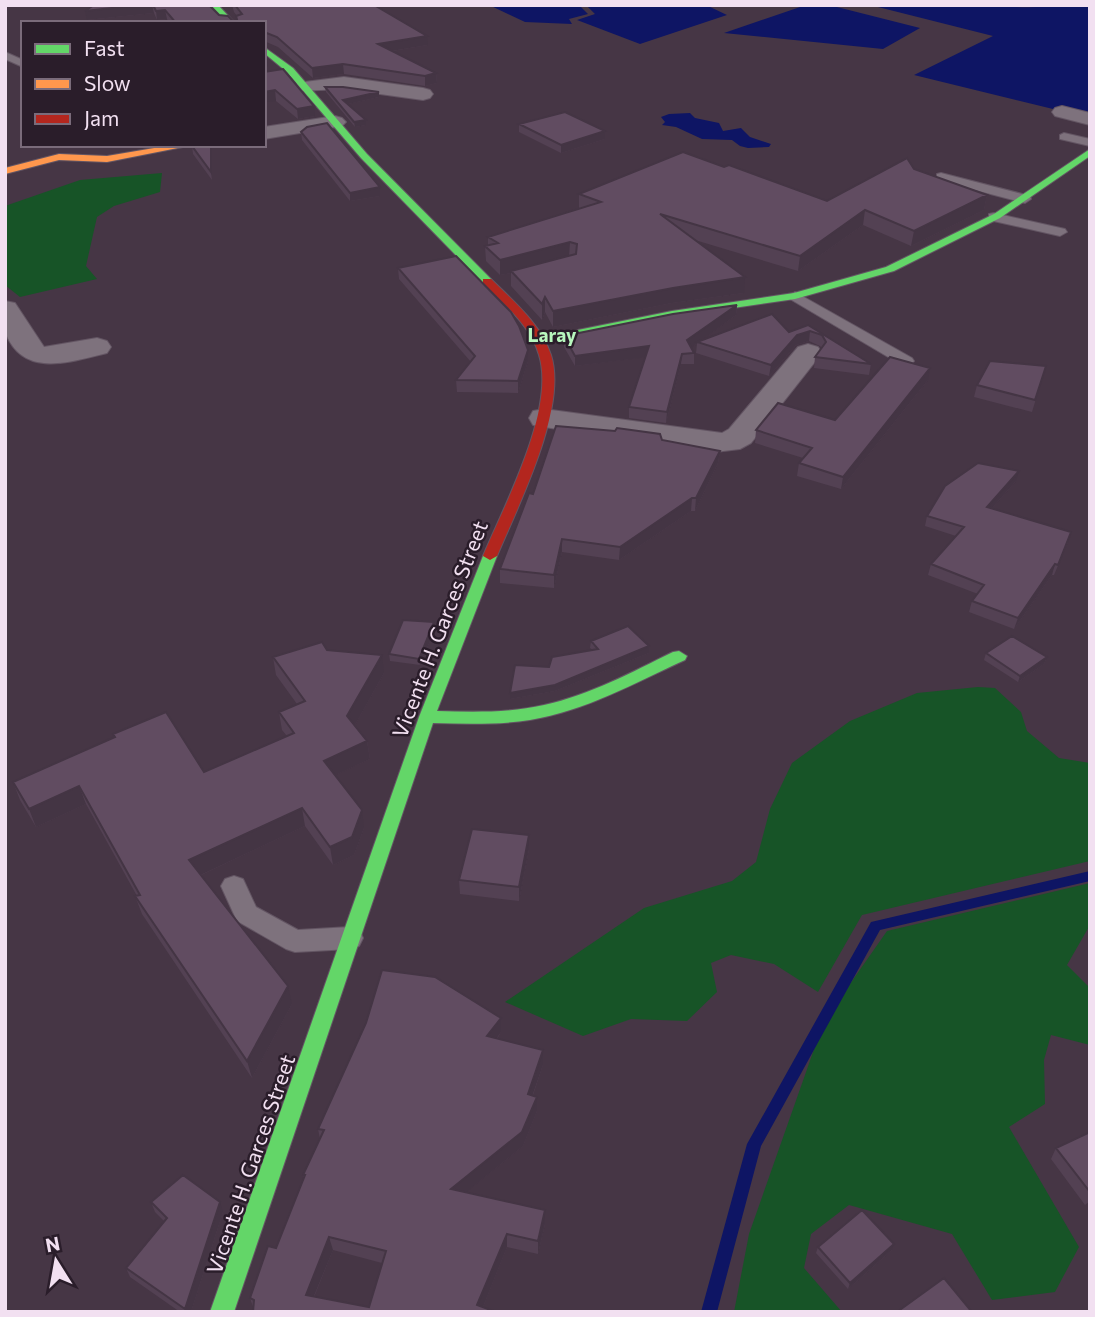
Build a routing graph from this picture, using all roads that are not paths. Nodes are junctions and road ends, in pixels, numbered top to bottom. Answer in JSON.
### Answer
{"nodes":[{"id":1,"x":214,"y":5,"type":"edge"},
{"id":2,"x":230,"y":21,"type":"edge"},
{"id":3,"x":266,"y":51,"type":"edge"},
{"id":4,"x":5,"y":55,"type":"edge"},
{"id":5,"x":21,"y":63,"type":"edge"},
{"id":6,"x":290,"y":70,"type":"junction"},
{"id":7,"x":266,"y":75,"type":"edge"},
{"id":8,"x":304,"y":87,"type":"junction"},
{"id":9,"x":423,"y":94,"type":"edge"},
{"id":10,"x":1062,"y":113,"type":"dead end"},
{"id":11,"x":1090,"y":119,"type":"edge"},
{"id":12,"x":335,"y":122,"type":"junction"},
{"id":13,"x":266,"y":134,"type":"edge"},
{"id":14,"x":1064,"y":136,"type":"dead end"},
{"id":15,"x":1090,"y":143,"type":"edge"},
{"id":16,"x":177,"y":147,"type":"edge"},
{"id":17,"x":1090,"y":152,"type":"edge"},
{"id":18,"x":5,"y":171,"type":"edge"},
{"id":19,"x":941,"y":177,"type":"edge"},
{"id":20,"x":1025,"y":199,"type":"junction"},
{"id":21,"x":994,"y":217,"type":"junction"},
{"id":22,"x":1060,"y":232,"type":"dead end"},
{"id":23,"x":509,"y":280,"type":"edge"},
{"id":24,"x":490,"y":285,"type":"junction"},
{"id":25,"x":795,"y":296,"type":"junction"},
{"id":26,"x":5,"y":309,"type":"edge"},
{"id":27,"x":538,"y":341,"type":"junction"},
{"id":28,"x":97,"y":347,"type":"dead end"},
{"id":29,"x":808,"y":353,"type":"dead end"},
{"id":30,"x":906,"y":361,"type":"edge"},
{"id":31,"x":544,"y":418,"type":"junction"},
{"id":32,"x":679,"y":656,"type":"dead end"},
{"id":33,"x":427,"y":717,"type":"junction"},
{"id":34,"x":234,"y":886,"type":"dead end"},
{"id":35,"x":350,"y":938,"type":"junction"},
{"id":36,"x":222,"y":1312,"type":"edge"}],
"edges":[{"from":1,"to":2,"type":"street"},
{"from":3,"to":6,"type":"street","name":"Vicente H. Garces Street"},
{"from":4,"to":5,"type":"lane"},
{"from":6,"to":7,"type":"street"},
{"from":6,"to":8,"type":"street","name":"Vicente H. Garces Street"},
{"from":8,"to":9,"type":"street"},
{"from":8,"to":12,"type":"street","name":"Vicente H. Garces Street"},
{"from":10,"to":11,"type":"street"},
{"from":12,"to":13,"type":"street"},
{"from":12,"to":24,"type":"street","name":"Vicente H. Garces Street"},
{"from":14,"to":15,"type":"lane"},
{"from":16,"to":18,"type":"street"},
{"from":17,"to":20,"type":"street"},
{"from":19,"to":20,"type":"lane"},
{"from":20,"to":21,"type":"street"},
{"from":21,"to":22,"type":"lane"},
{"from":21,"to":25,"type":"street"},
{"from":23,"to":24,"type":"lane"},
{"from":24,"to":27,"type":"street","name":"Vicente H. Garces Street"},
{"from":25,"to":27,"type":"street"},
{"from":25,"to":30,"type":"lane"},
{"from":26,"to":28,"type":"street"},
{"from":27,"to":31,"type":"street","name":"Vicente H. Garces Street"},
{"from":29,"to":31,"type":"street"},
{"from":31,"to":33,"type":"street","name":"Vicente H. Garces Street"},
{"from":32,"to":33,"type":"street"},
{"from":33,"to":35,"type":"street","name":"Vicente H. Garces Street"},
{"from":34,"to":35,"type":"lane"},
{"from":35,"to":36,"type":"street","name":"Vicente H. Garces Street"}]}
